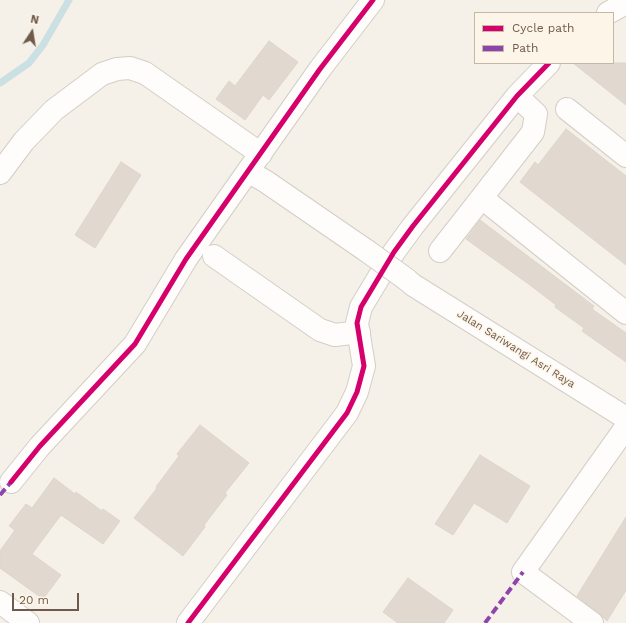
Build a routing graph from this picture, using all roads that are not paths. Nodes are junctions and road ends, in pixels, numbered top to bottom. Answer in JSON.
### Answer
{"nodes":[{"id":1,"x":373,"y":0,"type":"edge"},
{"id":2,"x":626,"y":3,"type":"edge"},
{"id":3,"x":610,"y":12,"type":"edge"},
{"id":4,"x":548,"y":64,"type":"edge"},
{"id":5,"x":517,"y":96,"type":"junction"},
{"id":6,"x":567,"y":109,"type":"dead end"},
{"id":7,"x":261,"y":154,"type":"junction"},
{"id":8,"x":626,"y":156,"type":"edge"},
{"id":9,"x":249,"y":172,"type":"junction"},
{"id":10,"x":0,"y":173,"type":"edge"},
{"id":11,"x":482,"y":198,"type":"junction"},
{"id":12,"x":440,"y":251,"type":"dead end"},
{"id":13,"x":214,"y":256,"type":"dead end"},
{"id":14,"x":626,"y":313,"type":"edge"},
{"id":15,"x":358,"y":332,"type":"junction"},
{"id":16,"x":626,"y":418,"type":"edge"},
{"id":17,"x":626,"y":427,"type":"edge"},
{"id":18,"x":11,"y":482,"type":"dead end"},
{"id":19,"x":0,"y":602,"type":"edge"},
{"id":20,"x":28,"y":623,"type":"edge"},
{"id":21,"x":188,"y":623,"type":"edge"},
{"id":22,"x":592,"y":623,"type":"edge"}],
"edges":[{"from":1,"to":7,"type":"street"},
{"from":2,"to":3,"type":"street"},
{"from":4,"to":5,"type":"street"},
{"from":5,"to":11,"type":"street"},
{"from":5,"to":15,"type":"street"},
{"from":6,"to":8,"type":"street"},
{"from":7,"to":9,"type":"street"},
{"from":7,"to":10,"type":"street"},
{"from":9,"to":16,"type":"street","name":"Jalan Sariwangi Asri Raya","bridge":true},
{"from":9,"to":18,"type":"street"},
{"from":11,"to":12,"type":"street"},
{"from":11,"to":14,"type":"street"},
{"from":13,"to":15,"type":"street"},
{"from":15,"to":21,"type":"street"},
{"from":17,"to":22,"type":"street"},
{"from":19,"to":20,"type":"street"}]}
